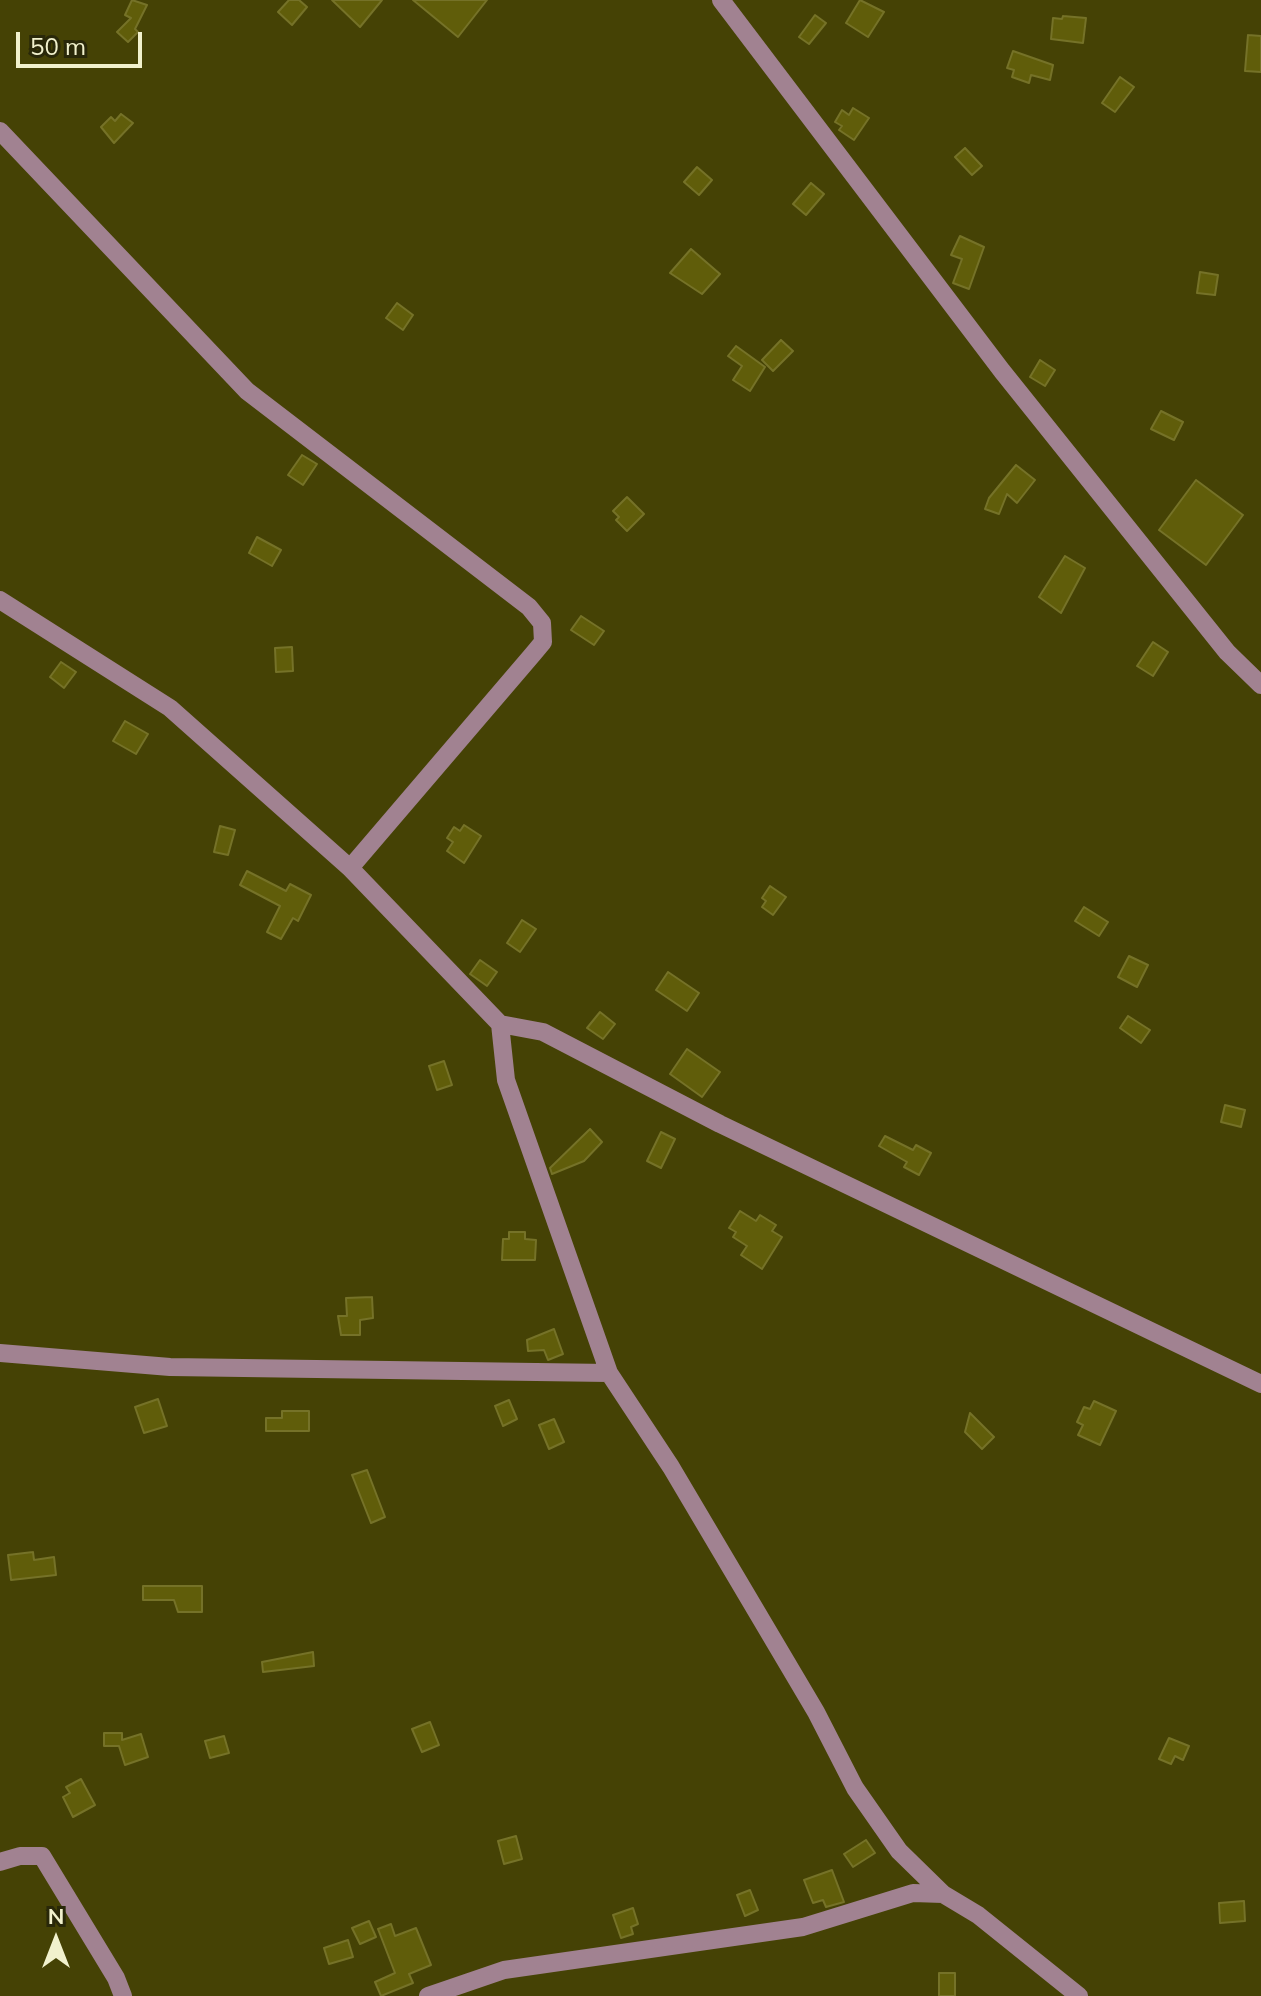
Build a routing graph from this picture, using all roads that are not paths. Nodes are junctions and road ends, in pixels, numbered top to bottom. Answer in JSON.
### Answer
{"nodes":[{"id":1,"x":721,"y":0,"type":"edge"},
{"id":2,"x":0,"y":131,"type":"edge"},
{"id":3,"x":0,"y":600,"type":"edge"},
{"id":4,"x":1261,"y":685,"type":"edge"},
{"id":5,"x":350,"y":868,"type":"junction"},
{"id":6,"x":500,"y":1024,"type":"junction"},
{"id":7,"x":0,"y":1353,"type":"edge"},
{"id":8,"x":609,"y":1373,"type":"junction"},
{"id":9,"x":1261,"y":1384,"type":"edge"},
{"id":10,"x":0,"y":1862,"type":"edge"},
{"id":11,"x":943,"y":1894,"type":"junction"},
{"id":12,"x":123,"y":1996,"type":"edge"},
{"id":13,"x":428,"y":1996,"type":"edge"},
{"id":14,"x":1079,"y":1996,"type":"edge"}],
"edges":[{"from":1,"to":4,"type":"street"},
{"from":2,"to":5,"type":"street"},
{"from":3,"to":5,"type":"street"},
{"from":5,"to":6,"type":"street"},
{"from":6,"to":8,"type":"street"},
{"from":6,"to":9,"type":"street"},
{"from":7,"to":8,"type":"street"},
{"from":8,"to":11,"type":"street"},
{"from":10,"to":12,"type":"street"},
{"from":11,"to":13,"type":"street"},
{"from":11,"to":14,"type":"street"}]}
